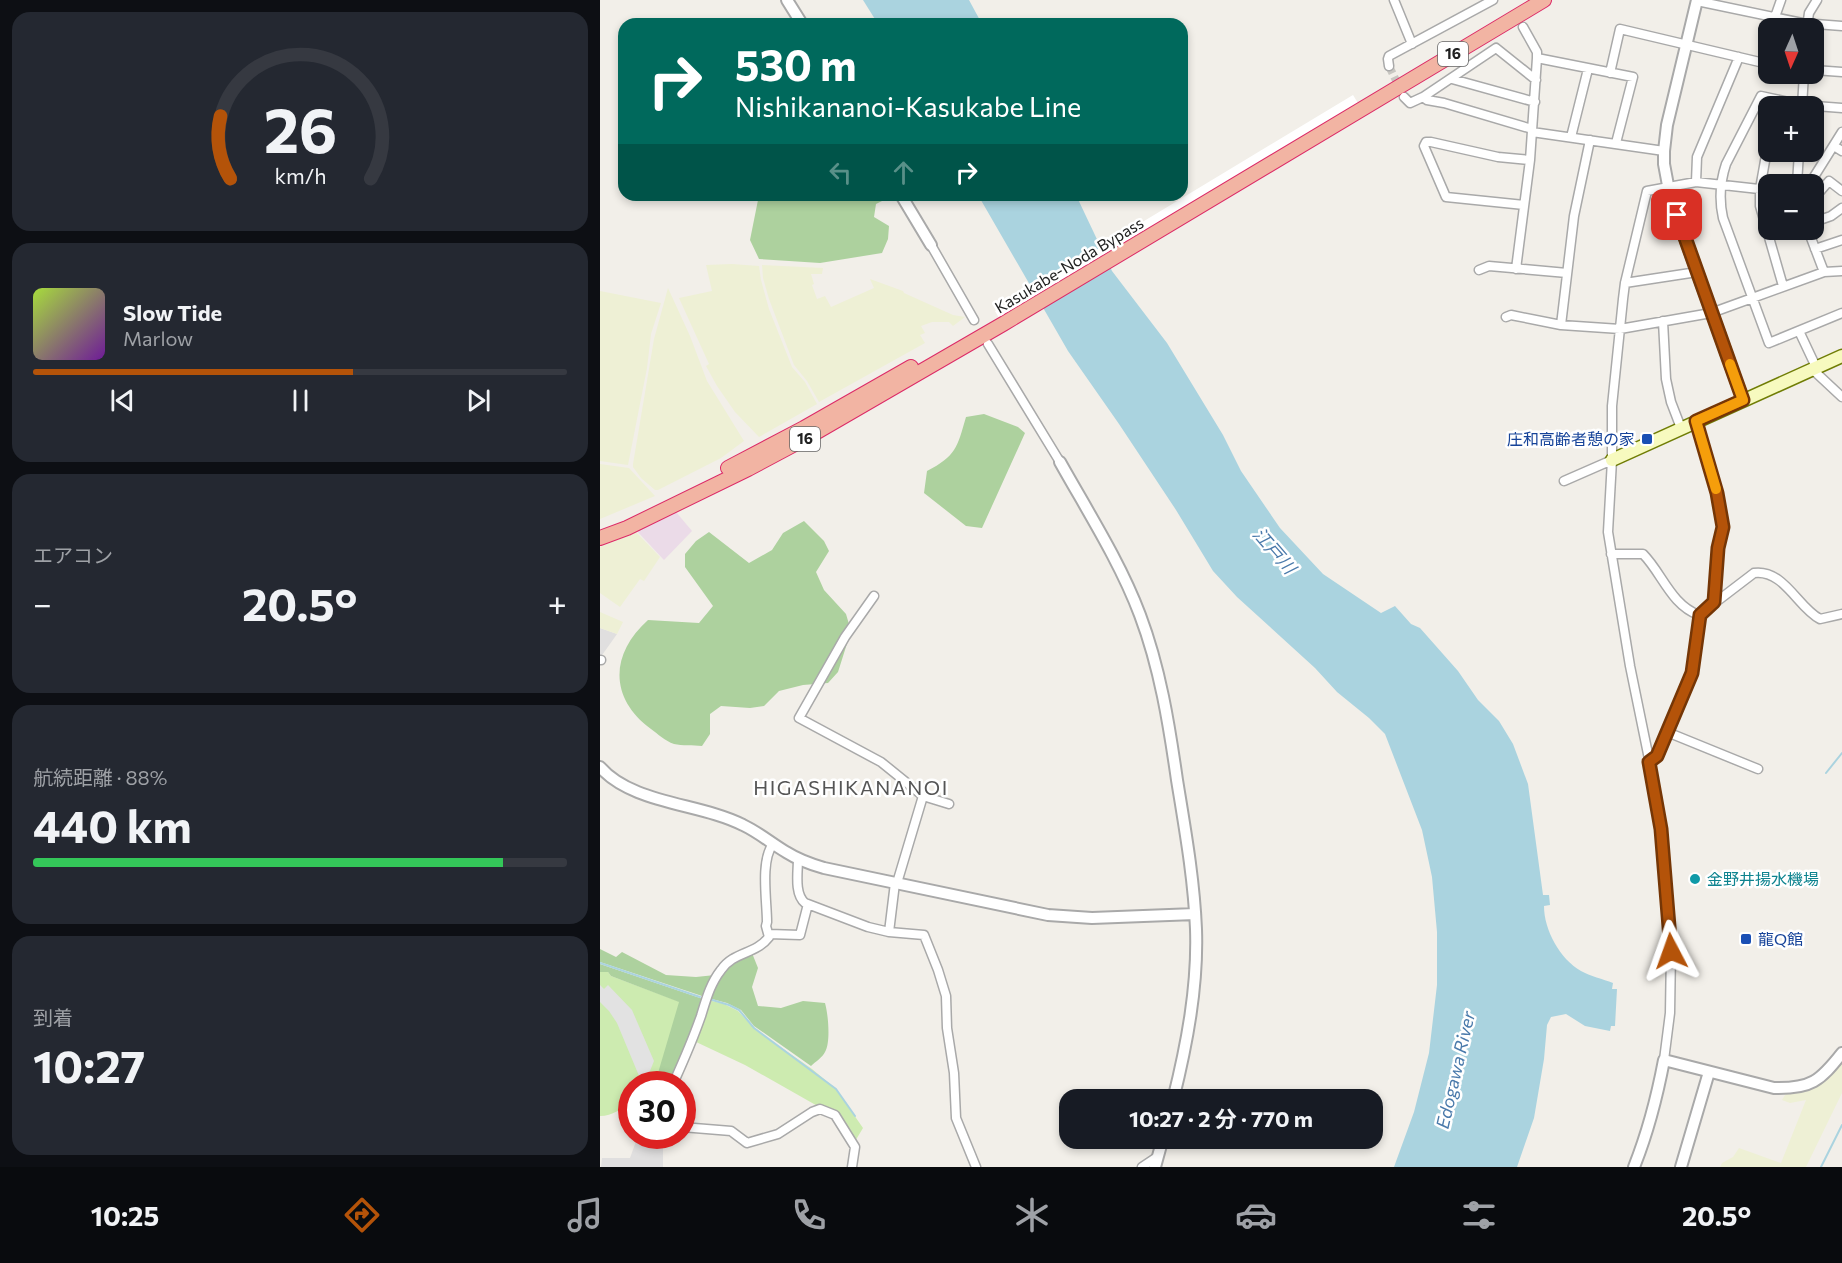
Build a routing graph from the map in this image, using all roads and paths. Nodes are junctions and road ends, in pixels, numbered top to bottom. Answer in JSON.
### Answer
{"nodes":[{"id":1,"x":787,"y":0,"type":"edge"},
{"id":2,"x":1394,"y":0,"type":"edge"},
{"id":3,"x":1493,"y":0,"type":"edge"},
{"id":4,"x":1526,"y":0,"type":"edge"},
{"id":5,"x":1544,"y":0,"type":"edge"},
{"id":6,"x":1697,"y":0,"type":"edge"},
{"id":7,"x":1781,"y":0,"type":"edge"},
{"id":8,"x":1817,"y":0,"type":"edge"},
{"id":9,"x":1729,"y":4,"type":"edge"},
{"id":10,"x":1775,"y":17,"type":"junction"},
{"id":11,"x":798,"y":18,"type":"edge"},
{"id":12,"x":1779,"y":18,"type":"edge"},
{"id":13,"x":1808,"y":18,"type":"edge"},
{"id":14,"x":1824,"y":26,"type":"edge"},
{"id":15,"x":1842,"y":26,"type":"edge"},
{"id":16,"x":1523,"y":27,"type":"dead end"},
{"id":17,"x":1412,"y":44,"type":"junction"},
{"id":18,"x":1686,"y":45,"type":"junction"},
{"id":19,"x":1739,"y":57,"type":"junction"},
{"id":20,"x":1537,"y":58,"type":"junction"},
{"id":21,"x":1758,"y":62,"type":"edge"},
{"id":22,"x":1389,"y":66,"type":"dead end"},
{"id":23,"x":1588,"y":69,"type":"junction"},
{"id":24,"x":1824,"y":71,"type":"edge"},
{"id":25,"x":1842,"y":72,"type":"edge"},
{"id":26,"x":1610,"y":73,"type":"junction"},
{"id":27,"x":1452,"y":78,"type":"junction"},
{"id":28,"x":1536,"y":80,"type":"junction"},
{"id":29,"x":1404,"y":97,"type":"dead end"},
{"id":30,"x":1423,"y":97,"type":"junction"},
{"id":31,"x":1535,"y":102,"type":"junction"},
{"id":32,"x":1758,"y":102,"type":"edge"},
{"id":33,"x":1359,"y":105,"type":"junction"},
{"id":34,"x":1824,"y":107,"type":"edge"},
{"id":35,"x":1842,"y":108,"type":"edge"},
{"id":36,"x":1532,"y":130,"type":"junction"},
{"id":37,"x":1842,"y":132,"type":"edge"},
{"id":38,"x":1571,"y":137,"type":"junction"},
{"id":39,"x":1590,"y":140,"type":"junction"},
{"id":40,"x":1616,"y":143,"type":"junction"},
{"id":41,"x":1834,"y":146,"type":"junction"},
{"id":42,"x":1664,"y":151,"type":"junction"},
{"id":43,"x":1842,"y":151,"type":"edge"},
{"id":44,"x":1530,"y":160,"type":"junction"},
{"id":45,"x":1816,"y":174,"type":"edge"},
{"id":46,"x":1696,"y":182,"type":"junction"},
{"id":47,"x":1721,"y":184,"type":"junction"},
{"id":48,"x":1668,"y":187,"type":"junction"},
{"id":49,"x":1824,"y":187,"type":"edge"},
{"id":50,"x":1758,"y":188,"type":"edge"},
{"id":51,"x":1842,"y":192,"type":"edge"},
{"id":52,"x":905,"y":201,"type":"edge"},
{"id":53,"x":1524,"y":205,"type":"junction"},
{"id":54,"x":1842,"y":208,"type":"edge"},
{"id":55,"x":1824,"y":218,"type":"edge"},
{"id":56,"x":1770,"y":240,"type":"edge"},
{"id":57,"x":1812,"y":240,"type":"edge"},
{"id":58,"x":1842,"y":240,"type":"edge"},
{"id":59,"x":931,"y":245,"type":"joint"},
{"id":60,"x":1815,"y":249,"type":"junction"},
{"id":61,"x":1516,"y":269,"type":"junction"},
{"id":62,"x":1479,"y":270,"type":"dead end"},
{"id":63,"x":1842,"y":271,"type":"edge"},
{"id":64,"x":1697,"y":272,"type":"junction"},
{"id":65,"x":1824,"y":272,"type":"junction"},
{"id":66,"x":1567,"y":273,"type":"junction"},
{"id":67,"x":1625,"y":283,"type":"junction"},
{"id":68,"x":1783,"y":286,"type":"junction"},
{"id":69,"x":1753,"y":298,"type":"junction"},
{"id":70,"x":1711,"y":313,"type":"junction"},
{"id":71,"x":1842,"y":313,"type":"edge"},
{"id":72,"x":1506,"y":317,"type":"dead end"},
{"id":73,"x":974,"y":320,"type":"dead end"},
{"id":74,"x":1001,"y":320,"type":"junction"},
{"id":75,"x":1663,"y":321,"type":"junction"},
{"id":76,"x":1561,"y":325,"type":"junction"},
{"id":77,"x":1620,"y":328,"type":"junction"},
{"id":78,"x":1799,"y":331,"type":"junction"},
{"id":79,"x":988,"y":344,"type":"dead end"},
{"id":80,"x":1842,"y":356,"type":"edge"},
{"id":81,"x":1814,"y":368,"type":"junction"},
{"id":82,"x":1842,"y":397,"type":"edge"},
{"id":83,"x":1743,"y":400,"type":"junction"},
{"id":84,"x":1696,"y":421,"type":"junction"},
{"id":85,"x":1681,"y":428,"type":"junction"},
{"id":86,"x":1612,"y":460,"type":"junction"},
{"id":87,"x":1060,"y":462,"type":"joint"},
{"id":88,"x":1564,"y":481,"type":"dead end"},
{"id":89,"x":600,"y":529,"type":"edge"},
{"id":90,"x":600,"y":538,"type":"edge"},
{"id":91,"x":1611,"y":554,"type":"junction"},
{"id":92,"x":874,"y":596,"type":"dead end"},
{"id":93,"x":1714,"y":602,"type":"junction"},
{"id":94,"x":1842,"y":614,"type":"edge"},
{"id":95,"x":1700,"y":615,"type":"junction"},
{"id":96,"x":1667,"y":732,"type":"junction"},
{"id":97,"x":1649,"y":762,"type":"junction"},
{"id":98,"x":600,"y":767,"type":"edge"},
{"id":99,"x":1758,"y":769,"type":"dead end"},
{"id":100,"x":923,"y":796,"type":"junction"},
{"id":101,"x":949,"y":804,"type":"dead end"},
{"id":102,"x":773,"y":844,"type":"junction"},
{"id":103,"x":798,"y":859,"type":"junction"},
{"id":104,"x":896,"y":883,"type":"junction"},
{"id":105,"x":808,"y":904,"type":"junction"},
{"id":106,"x":1195,"y":914,"type":"junction"},
{"id":107,"x":889,"y":932,"type":"junction"},
{"id":108,"x":770,"y":934,"type":"junction"},
{"id":109,"x":1842,"y":1053,"type":"edge"},
{"id":110,"x":1664,"y":1060,"type":"junction"},
{"id":111,"x":679,"y":1071,"type":"edge"},
{"id":112,"x":1709,"y":1072,"type":"junction"},
{"id":113,"x":1175,"y":1089,"type":"edge"},
{"id":114,"x":696,"y":1128,"type":"edge"},
{"id":115,"x":1156,"y":1162,"type":"edge"},
{"id":116,"x":852,"y":1167,"type":"edge"},
{"id":117,"x":976,"y":1167,"type":"edge"},
{"id":118,"x":1142,"y":1167,"type":"edge"},
{"id":119,"x":1634,"y":1167,"type":"edge"},
{"id":120,"x":1682,"y":1167,"type":"edge"}],
"edges":[{"from":1,"to":11,"type":"street"},
{"from":2,"to":17,"type":"street"},
{"from":3,"to":17,"type":"street"},
{"from":4,"to":33,"type":"highway","name":"Kasukabe-Noda Bypass","number":"16"},
{"from":5,"to":33,"type":"highway","name":"Kasukabe-Noda Bypass","number":"16"},
{"from":6,"to":9,"type":"street"},
{"from":6,"to":18,"type":"street"},
{"from":7,"to":10,"type":"street"},
{"from":8,"to":13,"type":"street"},
{"from":9,"to":10,"type":"street"},
{"from":10,"to":12,"type":"street"},
{"from":14,"to":15,"type":"street"},
{"from":16,"to":20,"type":"street"},
{"from":17,"to":22,"type":"street"},
{"from":18,"to":19,"type":"street"},
{"from":18,"to":26,"type":"street"},
{"from":18,"to":42,"type":"street"},
{"from":19,"to":21,"type":"street"},
{"from":19,"to":46,"type":"street"},
{"from":20,"to":23,"type":"street"},
{"from":20,"to":28,"type":"street"},
{"from":23,"to":26,"type":"street"},
{"from":23,"to":38,"type":"street"},
{"from":24,"to":25,"type":"street"},
{"from":26,"to":40,"type":"street"},
{"from":27,"to":28,"type":"street"},
{"from":27,"to":30,"type":"street"},
{"from":27,"to":31,"type":"street"},
{"from":28,"to":31,"type":"street"},
{"from":29,"to":30,"type":"street"},
{"from":30,"to":36,"type":"street"},
{"from":31,"to":36,"type":"street"},
{"from":32,"to":47,"type":"street"},
{"from":33,"to":74,"type":"highway","name":"Kasukabe-Noda Bypass","number":"16"},
{"from":34,"to":35,"type":"street"},
{"from":36,"to":38,"type":"street"},
{"from":36,"to":44,"type":"street"},
{"from":37,"to":41,"type":"street"},
{"from":38,"to":39,"type":"street"},
{"from":39,"to":40,"type":"street"},
{"from":39,"to":66,"type":"street"},
{"from":40,"to":42,"type":"street"},
{"from":41,"to":43,"type":"street"},
{"from":41,"to":45,"type":"street"},
{"from":42,"to":48,"type":"street"},
{"from":44,"to":53,"type":"street"},
{"from":44,"to":53,"type":"street"},
{"from":46,"to":47,"type":"street"},
{"from":46,"to":48,"type":"street"},
{"from":47,"to":50,"type":"street"},
{"from":47,"to":69,"type":"street"},
{"from":48,"to":64,"type":"street"},
{"from":48,"to":67,"type":"street"},
{"from":49,"to":51,"type":"street"},
{"from":52,"to":59,"type":"street"},
{"from":53,"to":61,"type":"street"},
{"from":54,"to":55,"type":"street"},
{"from":56,"to":68,"type":"street"},
{"from":57,"to":60,"type":"street"},
{"from":58,"to":60,"type":"street"},
{"from":59,"to":73,"type":"street"},
{"from":60,"to":65,"type":"street"},
{"from":61,"to":62,"type":"street"},
{"from":61,"to":66,"type":"street"},
{"from":63,"to":65,"type":"street"},
{"from":64,"to":67,"type":"street"},
{"from":64,"to":70,"type":"street"},
{"from":65,"to":68,"type":"street"},
{"from":66,"to":76,"type":"street"},
{"from":67,"to":77,"type":"street"},
{"from":68,"to":69,"type":"street"},
{"from":69,"to":70,"type":"street"},
{"from":69,"to":78,"type":"street"},
{"from":70,"to":75,"type":"street"},
{"from":70,"to":83,"type":"street"},
{"from":71,"to":78,"type":"street"},
{"from":72,"to":76,"type":"street"},
{"from":74,"to":89,"type":"highway","name":"Kasukabe-Noda Bypass","number":"16"},
{"from":74,"to":90,"type":"highway","name":"Kasukabe-Noda Bypass","number":"16"},
{"from":75,"to":77,"type":"street"},
{"from":75,"to":85,"type":"street"},
{"from":76,"to":77,"type":"street"},
{"from":77,"to":86,"type":"street"},
{"from":78,"to":81,"type":"street"},
{"from":79,"to":87,"type":"street"},
{"from":80,"to":81,"type":"main road"},
{"from":81,"to":82,"type":"street"},
{"from":81,"to":83,"type":"main road"},
{"from":83,"to":84,"type":"main road"},
{"from":84,"to":85,"type":"main road"},
{"from":84,"to":93,"type":"street"},
{"from":85,"to":86,"type":"main road"},
{"from":86,"to":88,"type":"street"},
{"from":86,"to":91,"type":"street"},
{"from":87,"to":106,"type":"street"},
{"from":91,"to":95,"type":"street"},
{"from":91,"to":97,"type":"street"},
{"from":92,"to":100,"type":"street"},
{"from":93,"to":94,"type":"street"},
{"from":93,"to":95,"type":"street"},
{"from":95,"to":96,"type":"street"},
{"from":96,"to":97,"type":"street"},
{"from":96,"to":99,"type":"street"},
{"from":97,"to":110,"type":"street"},
{"from":98,"to":102,"type":"street"},
{"from":100,"to":101,"type":"street"},
{"from":100,"to":104,"type":"street"},
{"from":102,"to":103,"type":"street"},
{"from":102,"to":108,"type":"street"},
{"from":103,"to":104,"type":"street"},
{"from":103,"to":105,"type":"street"},
{"from":104,"to":106,"type":"street"},
{"from":104,"to":107,"type":"street"},
{"from":105,"to":107,"type":"street"},
{"from":105,"to":108,"type":"street"},
{"from":106,"to":113,"type":"street"},
{"from":107,"to":117,"type":"street"},
{"from":108,"to":111,"type":"street"},
{"from":109,"to":112,"type":"street"},
{"from":110,"to":112,"type":"street"},
{"from":110,"to":119,"type":"street"},
{"from":112,"to":120,"type":"street"},
{"from":114,"to":116,"type":"street"},
{"from":115,"to":118,"type":"street"}]}
